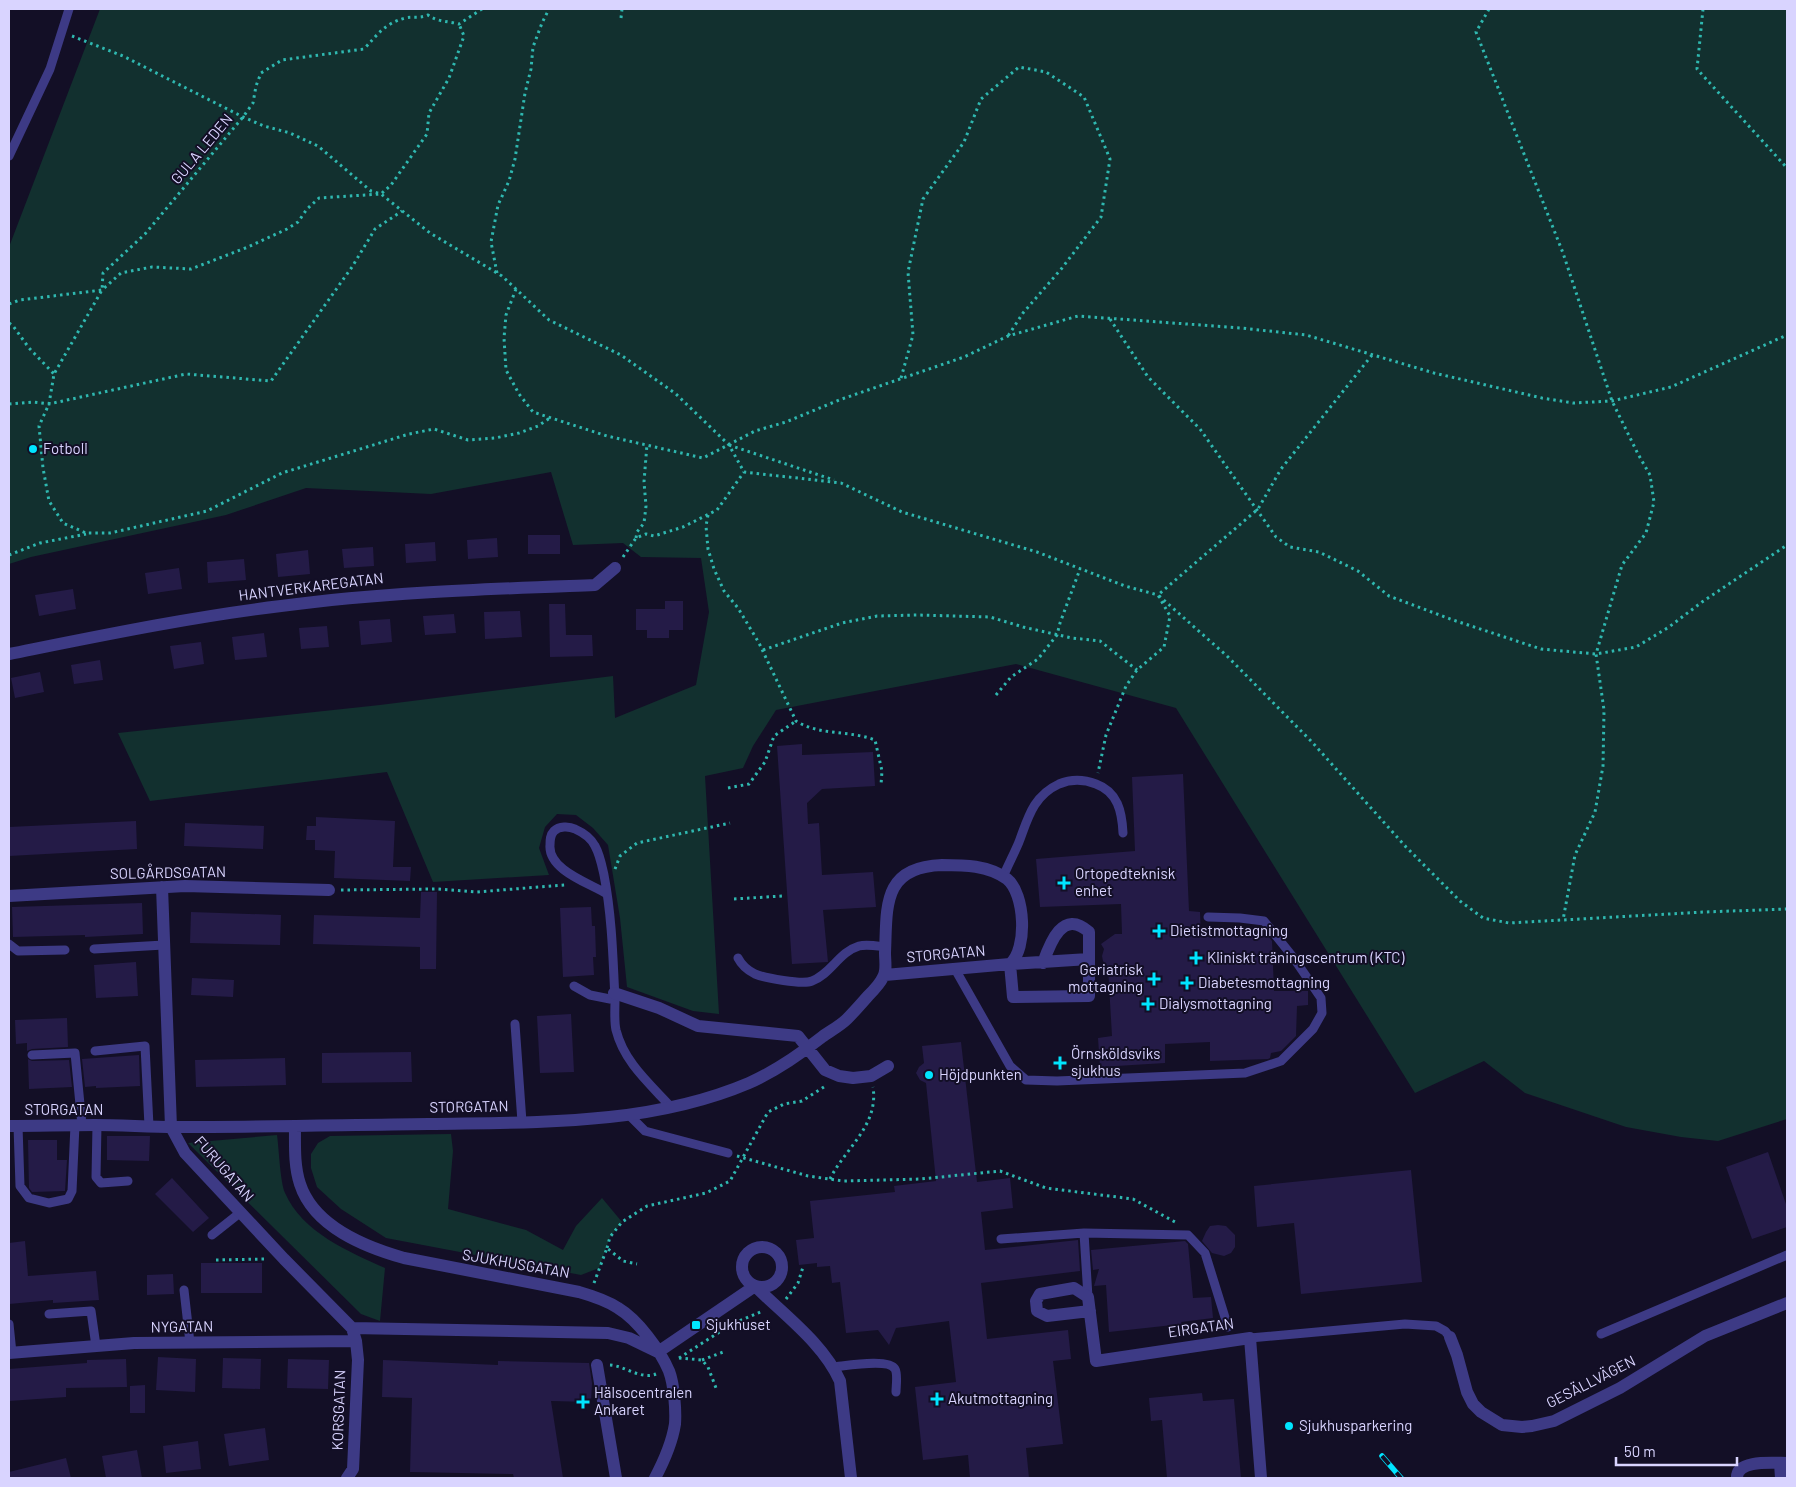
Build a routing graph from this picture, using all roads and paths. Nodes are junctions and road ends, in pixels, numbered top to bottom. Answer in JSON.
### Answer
{"nodes":[{"id":1,"x":69,"y":9,"type":"edge"},
{"id":2,"x":482,"y":9,"type":"edge"},
{"id":3,"x":549,"y":9,"type":"edge"},
{"id":4,"x":622,"y":9,"type":"edge"},
{"id":5,"x":1489,"y":9,"type":"edge"},
{"id":6,"x":1703,"y":9,"type":"edge"},
{"id":7,"x":621,"y":18,"type":"dead end"},
{"id":8,"x":459,"y":24,"type":"junction"},
{"id":9,"x":62,"y":32,"type":"junction"},
{"id":10,"x":243,"y":117,"type":"junction"},
{"id":11,"x":9,"y":156,"type":"edge"},
{"id":12,"x":1787,"y":168,"type":"edge"},
{"id":13,"x":381,"y":194,"type":"junction"},
{"id":14,"x":402,"y":211,"type":"junction"},
{"id":15,"x":497,"y":274,"type":"junction"},
{"id":16,"x":516,"y":289,"type":"junction"},
{"id":17,"x":102,"y":290,"type":"junction"},
{"id":18,"x":9,"y":304,"type":"edge"},
{"id":19,"x":1109,"y":318,"type":"junction"},
{"id":20,"x":9,"y":322,"type":"edge"},
{"id":21,"x":1787,"y":335,"type":"edge"},
{"id":22,"x":1008,"y":336,"type":"junction"},
{"id":23,"x":1372,"y":355,"type":"junction"},
{"id":24,"x":54,"y":374,"type":"junction"},
{"id":25,"x":901,"y":379,"type":"junction"},
{"id":26,"x":1612,"y":401,"type":"junction"},
{"id":27,"x":9,"y":404,"type":"edge"},
{"id":28,"x":49,"y":404,"type":"junction"},
{"id":29,"x":550,"y":418,"type":"junction"},
{"id":30,"x":647,"y":444,"type":"junction"},
{"id":31,"x":729,"y":445,"type":"junction"},
{"id":32,"x":744,"y":472,"type":"junction"},
{"id":33,"x":842,"y":483,"type":"junction"},
{"id":34,"x":1258,"y":509,"type":"junction"},
{"id":35,"x":708,"y":515,"type":"junction"},
{"id":36,"x":86,"y":533,"type":"junction"},
{"id":37,"x":636,"y":538,"type":"junction"},
{"id":38,"x":1787,"y":545,"type":"edge"},
{"id":39,"x":9,"y":555,"type":"edge"},
{"id":40,"x":614,"y":568,"type":"joint"},
{"id":41,"x":1080,"y":569,"type":"junction"},
{"id":42,"x":1158,"y":594,"type":"junction"},
{"id":43,"x":1057,"y":635,"type":"junction"},
{"id":44,"x":763,"y":650,"type":"junction"},
{"id":45,"x":9,"y":654,"type":"edge"},
{"id":46,"x":1596,"y":654,"type":"junction"},
{"id":47,"x":1137,"y":670,"type":"junction"},
{"id":48,"x":996,"y":695,"type":"dead end"},
{"id":49,"x":796,"y":721,"type":"junction"},
{"id":50,"x":880,"y":785,"type":"dead end"},
{"id":51,"x":1105,"y":787,"type":"junction"},
{"id":52,"x":728,"y":788,"type":"dead end"},
{"id":53,"x":730,"y":823,"type":"dead end"},
{"id":54,"x":1123,"y":834,"type":"dead end"},
{"id":55,"x":615,"y":871,"type":"dead end"},
{"id":56,"x":573,"y":877,"type":"junction"},
{"id":57,"x":1003,"y":877,"type":"junction"},
{"id":58,"x":162,"y":887,"type":"junction"},
{"id":59,"x":329,"y":890,"type":"joint"},
{"id":60,"x":607,"y":894,"type":"junction"},
{"id":61,"x":9,"y":896,"type":"edge"},
{"id":62,"x":782,"y":896,"type":"dead end"},
{"id":63,"x":734,"y":899,"type":"dead end"},
{"id":64,"x":1787,"y":909,"type":"edge"},
{"id":65,"x":1208,"y":917,"type":"dead end"},
{"id":66,"x":1563,"y":920,"type":"junction"},
{"id":67,"x":9,"y":944,"type":"edge"},
{"id":68,"x":164,"y":945,"type":"junction"},
{"id":69,"x":886,"y":947,"type":"junction"},
{"id":70,"x":94,"y":949,"type":"dead end"},
{"id":71,"x":65,"y":950,"type":"dead end"},
{"id":72,"x":738,"y":958,"type":"dead end"},
{"id":73,"x":1089,"y":959,"type":"junction"},
{"id":74,"x":1043,"y":962,"type":"junction"},
{"id":75,"x":1010,"y":964,"type":"junction"},
{"id":76,"x":954,"y":969,"type":"junction"},
{"id":77,"x":885,"y":975,"type":"junction"},
{"id":78,"x":574,"y":986,"type":"dead end"},
{"id":79,"x":614,"y":997,"type":"junction"},
{"id":80,"x":516,"y":1024,"type":"dead end"},
{"id":81,"x":809,"y":1048,"type":"junction"},
{"id":82,"x":95,"y":1050,"type":"dead end"},
{"id":83,"x":32,"y":1055,"type":"dead end"},
{"id":84,"x":888,"y":1066,"type":"dead end"},
{"id":85,"x":871,"y":1076,"type":"junction"},
{"id":86,"x":671,"y":1107,"type":"junction"},
{"id":87,"x":628,"y":1114,"type":"junction"},
{"id":88,"x":522,"y":1122,"type":"junction"},
{"id":89,"x":79,"y":1125,"type":"junction"},
{"id":90,"x":97,"y":1125,"type":"junction"},
{"id":91,"x":14,"y":1126,"type":"edge"},
{"id":92,"x":148,"y":1126,"type":"junction"},
{"id":93,"x":295,"y":1126,"type":"junction"},
{"id":94,"x":171,"y":1127,"type":"junction"},
{"id":95,"x":728,"y":1153,"type":"joint"},
{"id":96,"x":830,"y":1179,"type":"junction"},
{"id":97,"x":128,"y":1181,"type":"dead end"},
{"id":98,"x":241,"y":1212,"type":"junction"},
{"id":99,"x":1084,"y":1233,"type":"junction"},
{"id":100,"x":212,"y":1235,"type":"dead end"},
{"id":101,"x":1188,"y":1235,"type":"junction"},
{"id":102,"x":1000,"y":1239,"type":"dead end"},
{"id":103,"x":1787,"y":1255,"type":"edge"},
{"id":104,"x":284,"y":1259,"type":"junction"},
{"id":105,"x":216,"y":1260,"type":"dead end"},
{"id":106,"x":637,"y":1264,"type":"dead end"},
{"id":107,"x":803,"y":1267,"type":"dead end"},
{"id":108,"x":184,"y":1290,"type":"dead end"},
{"id":109,"x":590,"y":1295,"type":"junction"},
{"id":110,"x":1088,"y":1296,"type":"junction"},
{"id":111,"x":1787,"y":1303,"type":"edge"},
{"id":112,"x":774,"y":1305,"type":"junction"},
{"id":113,"x":1090,"y":1312,"type":"junction"},
{"id":114,"x":49,"y":1314,"type":"dead end"},
{"id":115,"x":9,"y":1324,"type":"edge"},
{"id":116,"x":1228,"y":1327,"type":"dead end"},
{"id":117,"x":354,"y":1334,"type":"junction"},
{"id":118,"x":1601,"y":1334,"type":"dead end"},
{"id":119,"x":1450,"y":1337,"type":"joint"},
{"id":120,"x":1250,"y":1338,"type":"junction"},
{"id":121,"x":190,"y":1343,"type":"junction"},
{"id":122,"x":96,"y":1346,"type":"junction"},
{"id":123,"x":726,"y":1351,"type":"dead end"},
{"id":124,"x":658,"y":1352,"type":"junction"},
{"id":125,"x":10,"y":1353,"type":"edge"},
{"id":126,"x":678,"y":1358,"type":"dead end"},
{"id":127,"x":702,"y":1360,"type":"dead end"},
{"id":128,"x":598,"y":1365,"type":"dead end"},
{"id":129,"x":833,"y":1367,"type":"junction"},
{"id":130,"x":896,"y":1392,"type":"dead end"},
{"id":131,"x":1784,"y":1463,"type":"edge"},
{"id":132,"x":347,"y":1478,"type":"edge"},
{"id":133,"x":616,"y":1478,"type":"edge"},
{"id":134,"x":655,"y":1478,"type":"edge"},
{"id":135,"x":852,"y":1478,"type":"edge"},
{"id":136,"x":1261,"y":1478,"type":"edge"},
{"id":137,"x":1737,"y":1478,"type":"edge"},
{"id":138,"x":1781,"y":1478,"type":"edge"}],
"edges":[{"from":1,"to":9,"type":"lane"},
{"from":2,"to":8,"type":"path"},
{"from":3,"to":15,"type":"path"},
{"from":4,"to":7,"type":"path"},
{"from":5,"to":26,"type":"path"},
{"from":6,"to":12,"type":"path"},
{"from":8,"to":10,"type":"path","name":"GULA LEDEN"},
{"from":8,"to":13,"type":"path"},
{"from":9,"to":10,"type":"path"},
{"from":9,"to":11,"type":"lane"},
{"from":10,"to":13,"type":"path"},
{"from":10,"to":17,"type":"path","name":"GULA LEDEN"},
{"from":13,"to":14,"type":"path"},
{"from":13,"to":17,"type":"path"},
{"from":14,"to":15,"type":"path"},
{"from":14,"to":28,"type":"path"},
{"from":15,"to":16,"type":"path"},
{"from":16,"to":29,"type":"path"},
{"from":16,"to":31,"type":"path"},
{"from":17,"to":18,"type":"path"},
{"from":17,"to":24,"type":"path","name":"GULA LEDEN"},
{"from":19,"to":22,"type":"path"},
{"from":19,"to":23,"type":"path"},
{"from":19,"to":34,"type":"path"},
{"from":20,"to":24,"type":"path"},
{"from":21,"to":26,"type":"path"},
{"from":22,"to":25,"type":"path"},
{"from":22,"to":25,"type":"path"},
{"from":23,"to":26,"type":"path"},
{"from":23,"to":34,"type":"path"},
{"from":24,"to":28,"type":"path","name":"GULA LEDEN"},
{"from":25,"to":31,"type":"path"},
{"from":26,"to":46,"type":"path"},
{"from":27,"to":28,"type":"path"},
{"from":28,"to":36,"type":"path","name":"GULA LEDEN"},
{"from":29,"to":30,"type":"path"},
{"from":29,"to":36,"type":"path"},
{"from":30,"to":31,"type":"path"},
{"from":30,"to":37,"type":"path"},
{"from":31,"to":32,"type":"path"},
{"from":31,"to":33,"type":"path"},
{"from":32,"to":33,"type":"path"},
{"from":32,"to":35,"type":"path"},
{"from":33,"to":41,"type":"path"},
{"from":34,"to":42,"type":"path"},
{"from":34,"to":46,"type":"path"},
{"from":35,"to":37,"type":"path"},
{"from":35,"to":44,"type":"path"},
{"from":36,"to":39,"type":"path"},
{"from":37,"to":40,"type":"path"},
{"from":38,"to":46,"type":"path"},
{"from":40,"to":45,"type":"street","name":"HANTVERKAREGATAN"},
{"from":41,"to":42,"type":"path"},
{"from":41,"to":43,"type":"path"},
{"from":42,"to":47,"type":"path"},
{"from":42,"to":66,"type":"path"},
{"from":43,"to":44,"type":"path"},
{"from":43,"to":47,"type":"path"},
{"from":43,"to":48,"type":"path"},
{"from":44,"to":49,"type":"path"},
{"from":46,"to":66,"type":"path"},
{"from":47,"to":51,"type":"path"},
{"from":49,"to":50,"type":"path"},
{"from":49,"to":52,"type":"path"},
{"from":51,"to":54,"type":"lane"},
{"from":51,"to":57,"type":"lane"},
{"from":53,"to":55,"type":"path"},
{"from":56,"to":59,"type":"path"},
{"from":56,"to":60,"type":"lane"},
{"from":56,"to":60,"type":"lane"},
{"from":57,"to":69,"type":"street","name":"STORGATAN"},
{"from":57,"to":75,"type":"street"},
{"from":58,"to":59,"type":"street","name":"SOLGÅRDSGATAN"},
{"from":58,"to":61,"type":"street","name":"SOLGÅRDSGATAN"},
{"from":58,"to":68,"type":"street","name":"FURUGATAN"},
{"from":60,"to":79,"type":"lane"},
{"from":62,"to":63,"type":"path"},
{"from":64,"to":66,"type":"path"},
{"from":65,"to":76,"type":"lane"},
{"from":67,"to":71,"type":"lane"},
{"from":68,"to":70,"type":"lane"},
{"from":68,"to":94,"type":"street","name":"FURUGATAN"},
{"from":69,"to":72,"type":"lane"},
{"from":69,"to":77,"type":"street","name":"STORGATAN"},
{"from":73,"to":74,"type":"street","name":"STORGATAN"},
{"from":73,"to":74,"type":"street"},
{"from":73,"to":75,"type":"street"},
{"from":74,"to":75,"type":"street","name":"STORGATAN"},
{"from":75,"to":76,"type":"street","name":"STORGATAN"},
{"from":76,"to":77,"type":"street","name":"STORGATAN"},
{"from":77,"to":81,"type":"street","name":"STORGATAN"},
{"from":78,"to":79,"type":"lane"},
{"from":79,"to":81,"type":"street"},
{"from":79,"to":86,"type":"lane"},
{"from":80,"to":88,"type":"lane"},
{"from":81,"to":85,"type":"street"},
{"from":81,"to":86,"type":"street","name":"STORGATAN"},
{"from":82,"to":92,"type":"lane"},
{"from":83,"to":89,"type":"lane"},
{"from":84,"to":85,"type":"street"},
{"from":85,"to":96,"type":"path"},
{"from":86,"to":87,"type":"street","name":"STORGATAN"},
{"from":87,"to":88,"type":"street","name":"STORGATAN"},
{"from":87,"to":95,"type":"lane"},
{"from":88,"to":93,"type":"street","name":"STORGATAN"},
{"from":89,"to":90,"type":"street","name":"STORGATAN"},
{"from":89,"to":91,"type":"street","name":"STORGATAN"},
{"from":89,"to":91,"type":"lane"},
{"from":90,"to":92,"type":"street","name":"STORGATAN"},
{"from":90,"to":97,"type":"lane"},
{"from":92,"to":94,"type":"street","name":"STORGATAN"},
{"from":93,"to":94,"type":"street","name":"STORGATAN"},
{"from":93,"to":109,"type":"street","name":"SJUKHUSGATAN"},
{"from":94,"to":98,"type":"street","name":"FURUGATAN"},
{"from":95,"to":96,"type":"path"},
{"from":96,"to":101,"type":"path"},
{"from":98,"to":100,"type":"lane"},
{"from":98,"to":104,"type":"street","name":"FURUGATAN"},
{"from":99,"to":101,"type":"lane"},
{"from":99,"to":102,"type":"lane"},
{"from":99,"to":110,"type":"lane"},
{"from":101,"to":116,"type":"lane"},
{"from":103,"to":118,"type":"lane"},
{"from":104,"to":105,"type":"path"},
{"from":104,"to":117,"type":"street","name":"FURUGATAN"},
{"from":106,"to":109,"type":"path"},
{"from":107,"to":112,"type":"path"},
{"from":108,"to":121,"type":"lane"},
{"from":109,"to":124,"type":"street","name":"SJUKHUSGATAN"},
{"from":110,"to":113,"type":"street","name":"EIRGATAN"},
{"from":110,"to":113,"type":"street"},
{"from":111,"to":119,"type":"street","name":"GESÄLLVÄGEN"},
{"from":112,"to":124,"type":"street"},
{"from":112,"to":126,"type":"path"},
{"from":112,"to":129,"type":"street"},
{"from":113,"to":120,"type":"street","name":"EIRGATAN"},
{"from":114,"to":122,"type":"lane"},
{"from":115,"to":125,"type":"lane"},
{"from":117,"to":121,"type":"street","name":"NYGATAN"},
{"from":117,"to":124,"type":"street","name":"NYGATAN"},
{"from":117,"to":132,"type":"street","name":"KORSGATAN"},
{"from":119,"to":120,"type":"lane"},
{"from":120,"to":136,"type":"street","name":"EIRGATAN"},
{"from":121,"to":122,"type":"street","name":"NYGATAN"},
{"from":122,"to":125,"type":"street","name":"NYGATAN"},
{"from":123,"to":127,"type":"path"},
{"from":124,"to":134,"type":"street","name":"SJUKHUSGATAN"},
{"from":128,"to":133,"type":"street"},
{"from":129,"to":130,"type":"lane"},
{"from":129,"to":135,"type":"street"},
{"from":131,"to":137,"type":"street"},
{"from":131,"to":138,"type":"street"}]}
